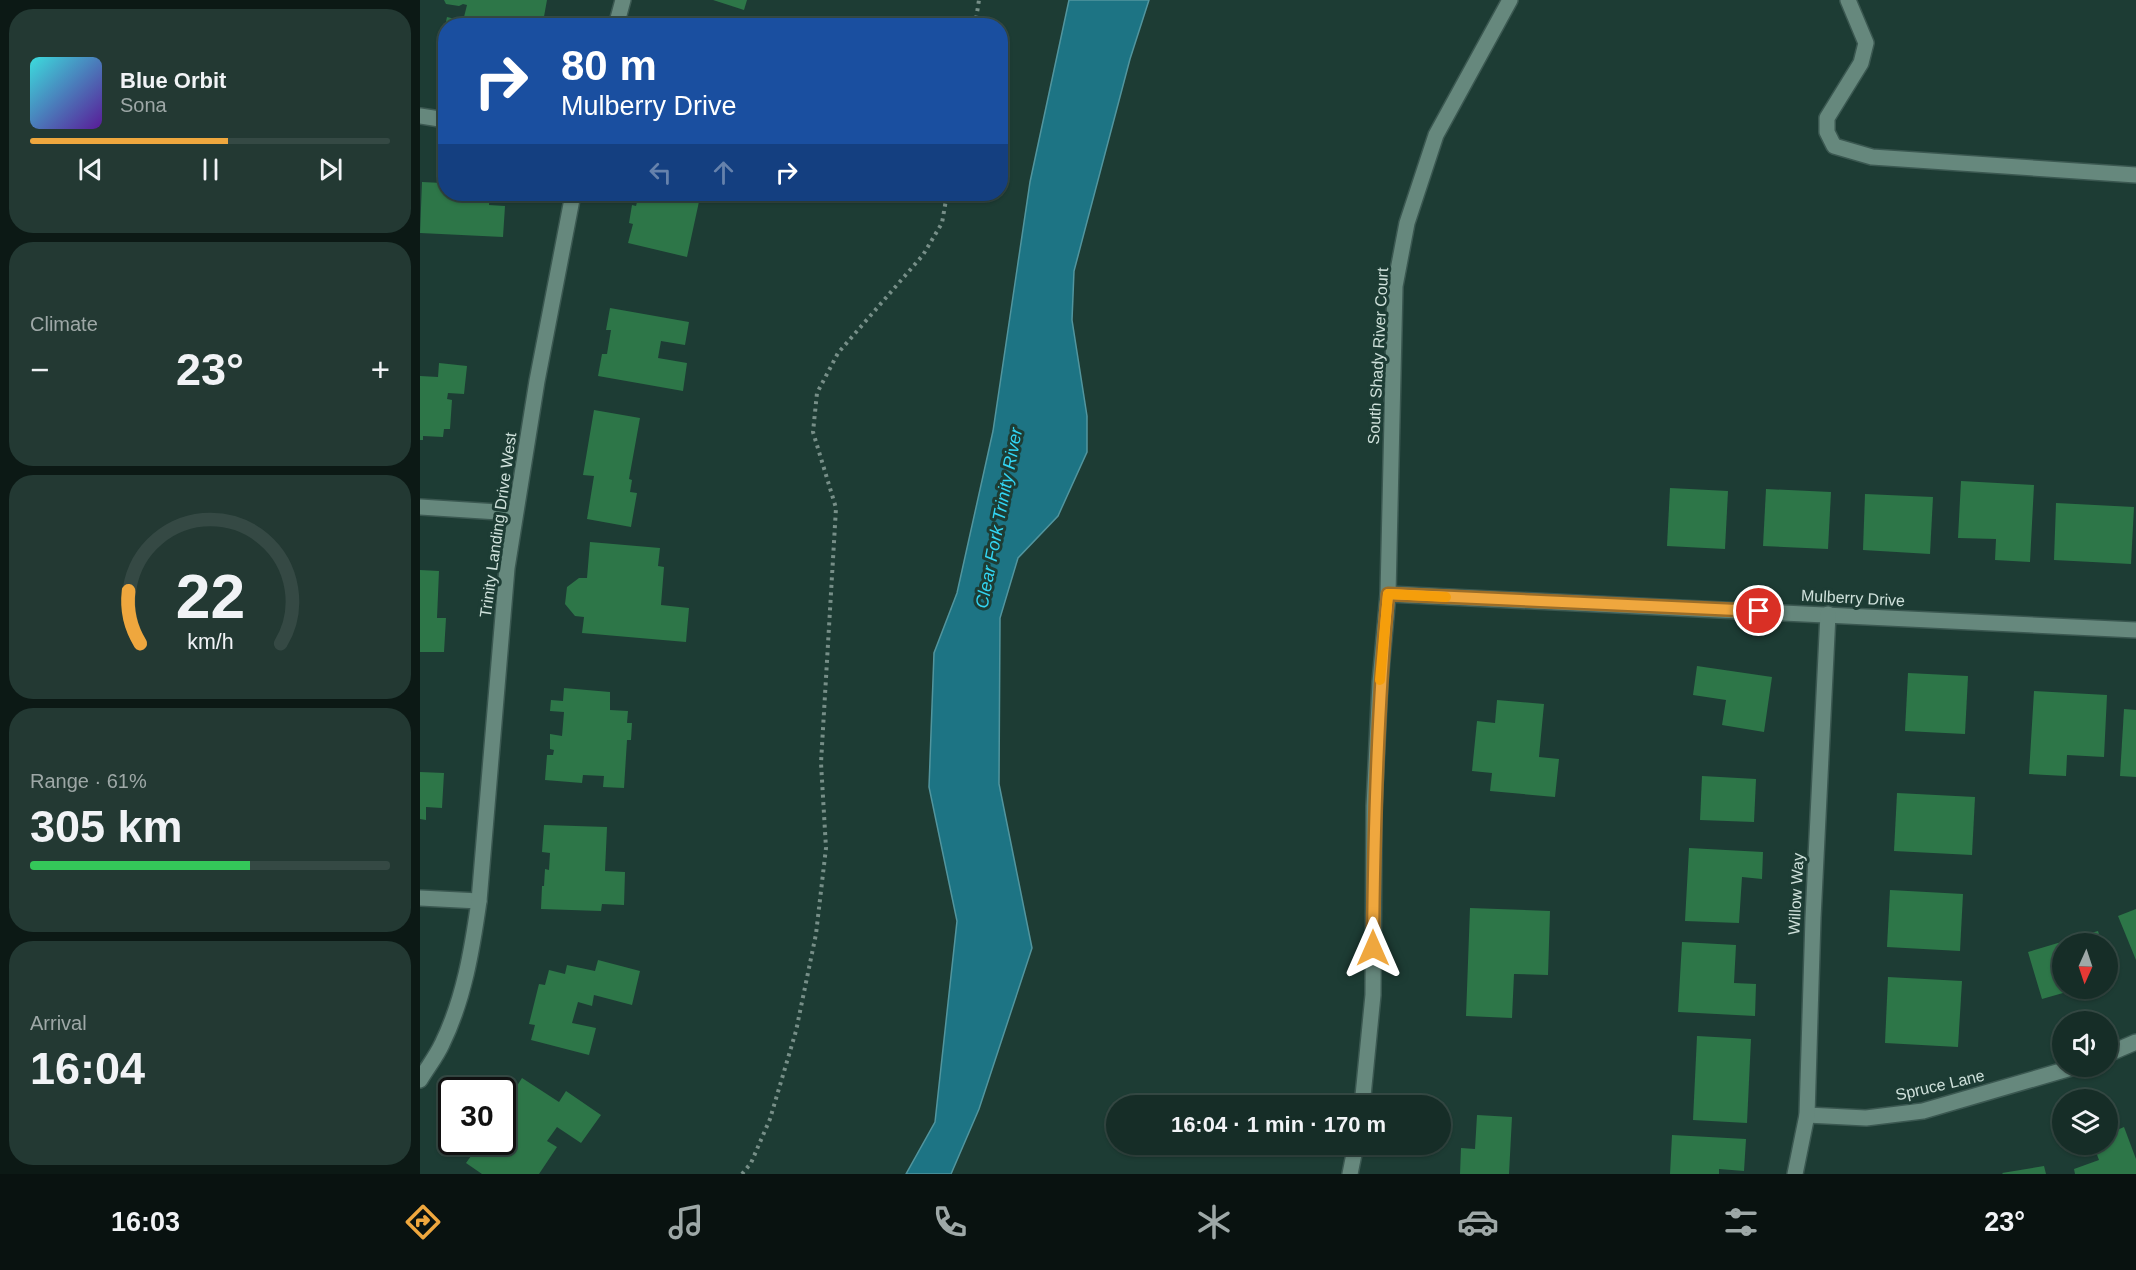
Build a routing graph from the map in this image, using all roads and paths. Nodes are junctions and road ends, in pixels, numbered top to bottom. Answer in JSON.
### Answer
{"nodes":[{"id":1,"x":623,"y":0,"type":"edge"},
{"id":2,"x":979,"y":0,"type":"edge"},
{"id":3,"x":1510,"y":0,"type":"edge"},
{"id":4,"x":1848,"y":0,"type":"edge"},
{"id":5,"x":618,"y":18,"type":"edge"},
{"id":6,"x":976,"y":18,"type":"edge"},
{"id":7,"x":420,"y":116,"type":"edge"},
{"id":8,"x":438,"y":119,"type":"edge"},
{"id":9,"x":2136,"y":175,"type":"edge"},
{"id":10,"x":572,"y":201,"type":"edge"},
{"id":11,"x":946,"y":201,"type":"edge"},
{"id":12,"x":420,"y":507,"type":"edge"},
{"id":13,"x":515,"y":513,"type":"junction"},
{"id":14,"x":1388,"y":594,"type":"junction"},
{"id":15,"x":1828,"y":614,"type":"junction"},
{"id":16,"x":2136,"y":630,"type":"edge"},
{"id":17,"x":420,"y":898,"type":"edge"},
{"id":18,"x":479,"y":901,"type":"junction"},
{"id":19,"x":2136,"y":1042,"type":"edge"},
{"id":20,"x":2118,"y":1050,"type":"edge"},
{"id":21,"x":2052,"y":1074,"type":"edge"},
{"id":22,"x":420,"y":1080,"type":"edge"},
{"id":23,"x":1363,"y":1095,"type":"edge"},
{"id":24,"x":1807,"y":1115,"type":"junction"},
{"id":25,"x":1354,"y":1155,"type":"edge"},
{"id":26,"x":742,"y":1174,"type":"edge"},
{"id":27,"x":1350,"y":1174,"type":"edge"},
{"id":28,"x":1795,"y":1174,"type":"edge"}],
"edges":[{"from":1,"to":5,"type":"street"},
{"from":2,"to":6,"type":"path"},
{"from":3,"to":14,"type":"street","name":"South Shady River Court"},
{"from":4,"to":9,"type":"street"},
{"from":7,"to":8,"type":"street"},
{"from":10,"to":13,"type":"street","name":"Trinity Landing Drive West"},
{"from":11,"to":26,"type":"path"},
{"from":12,"to":13,"type":"street"},
{"from":13,"to":18,"type":"street","name":"Trinity Landing Drive West"},
{"from":14,"to":15,"type":"street","name":"Mulberry Drive"},
{"from":14,"to":23,"type":"street","name":"South Shady River Court"},
{"from":15,"to":16,"type":"street","name":"Mulberry Drive"},
{"from":15,"to":24,"type":"street","name":"Willow Way"},
{"from":17,"to":18,"type":"street"},
{"from":18,"to":22,"type":"street","name":"Trinity Landing Drive West"},
{"from":19,"to":20,"type":"street"},
{"from":21,"to":24,"type":"street","name":"Spruce Lane"},
{"from":24,"to":28,"type":"street","name":"Willow Way"},
{"from":25,"to":27,"type":"street"}]}
